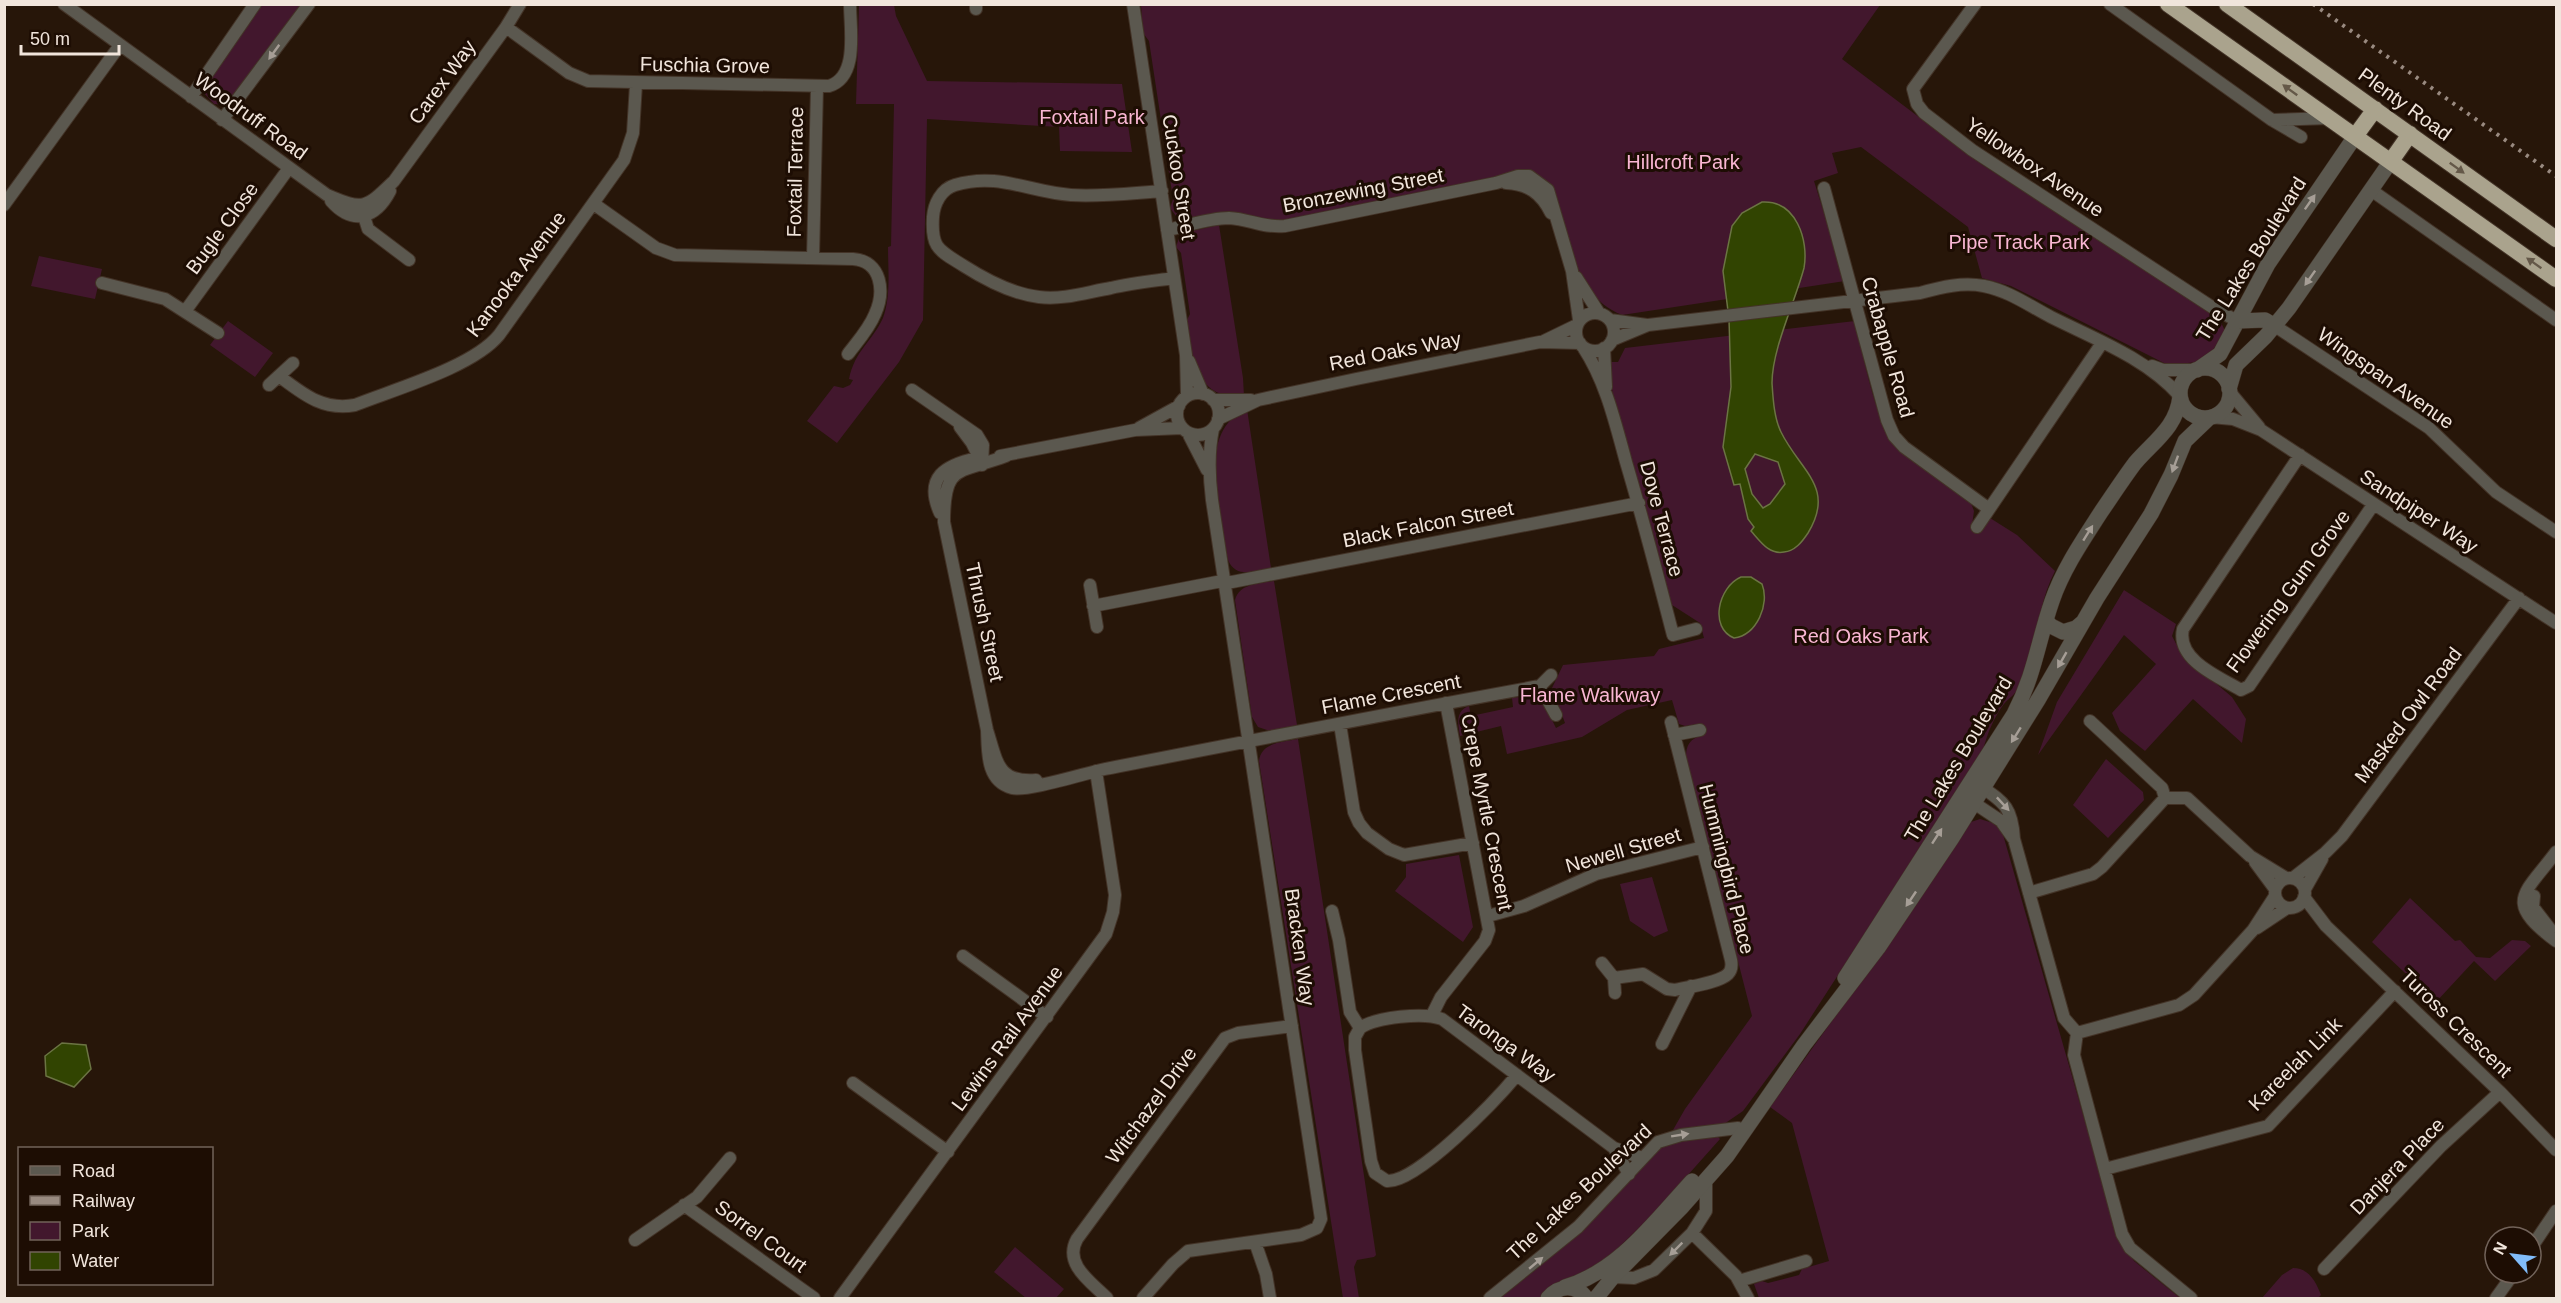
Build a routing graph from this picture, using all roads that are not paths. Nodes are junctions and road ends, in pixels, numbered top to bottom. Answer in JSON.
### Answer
{"nodes":[{"id":1,"x":64,"y":4,"type":"edge"},
{"id":2,"x":255,"y":4,"type":"edge"},
{"id":3,"x":309,"y":4,"type":"edge"},
{"id":4,"x":520,"y":4,"type":"edge"},
{"id":5,"x":850,"y":4,"type":"edge"},
{"id":6,"x":1133,"y":4,"type":"edge"},
{"id":7,"x":1975,"y":4,"type":"edge"},
{"id":8,"x":2110,"y":4,"type":"edge"},
{"id":9,"x":2168,"y":4,"type":"edge"},
{"id":10,"x":2228,"y":4,"type":"edge"},
{"id":11,"x":506,"y":27,"type":"junction"},
{"id":12,"x":120,"y":45,"type":"junction"},
{"id":13,"x":636,"y":84,"type":"junction"},
{"id":14,"x":817,"y":87,"type":"junction"},
{"id":15,"x":191,"y":97,"type":"junction"},
{"id":16,"x":2375,"y":109,"type":"junction"},
{"id":17,"x":2330,"y":118,"type":"junction"},
{"id":18,"x":222,"y":120,"type":"junction"},
{"id":19,"x":2272,"y":120,"type":"junction"},
{"id":20,"x":2410,"y":134,"type":"junction"},
{"id":21,"x":2356,"y":135,"type":"junction"},
{"id":22,"x":2301,"y":137,"type":"dead end"},
{"id":23,"x":2391,"y":161,"type":"junction"},
{"id":24,"x":289,"y":168,"type":"junction"},
{"id":25,"x":1824,"y":188,"type":"dead end"},
{"id":26,"x":2371,"y":190,"type":"junction"},
{"id":27,"x":1162,"y":191,"type":"junction"},
{"id":28,"x":594,"y":204,"type":"junction"},
{"id":29,"x":4,"y":205,"type":"edge"},
{"id":30,"x":362,"y":211,"type":"junction"},
{"id":31,"x":1167,"y":230,"type":"junction"},
{"id":32,"x":2556,"y":239,"type":"edge"},
{"id":33,"x":813,"y":258,"type":"junction"},
{"id":34,"x":409,"y":260,"type":"dead end"},
{"id":35,"x":1572,"y":271,"type":"junction"},
{"id":36,"x":1174,"y":278,"type":"junction"},
{"id":37,"x":2556,"y":279,"type":"edge"},
{"id":38,"x":102,"y":283,"type":"dead end"},
{"id":39,"x":1854,"y":301,"type":"junction"},
{"id":40,"x":186,"y":310,"type":"junction"},
{"id":41,"x":1605,"y":316,"type":"junction"},
{"id":42,"x":2556,"y":320,"type":"edge"},
{"id":43,"x":2238,"y":321,"type":"junction"},
{"id":44,"x":1578,"y":323,"type":"junction"},
{"id":45,"x":1648,"y":325,"type":"junction"},
{"id":46,"x":2275,"y":326,"type":"junction"},
{"id":47,"x":218,"y":333,"type":"dead end"},
{"id":48,"x":1540,"y":342,"type":"junction"},
{"id":49,"x":2102,"y":343,"type":"junction"},
{"id":50,"x":1608,"y":344,"type":"junction"},
{"id":51,"x":1581,"y":345,"type":"junction"},
{"id":52,"x":848,"y":354,"type":"dead end"},
{"id":53,"x":1186,"y":355,"type":"junction"},
{"id":54,"x":2140,"y":362,"type":"junction"},
{"id":55,"x":293,"y":363,"type":"dead end"},
{"id":56,"x":2197,"y":370,"type":"junction"},
{"id":57,"x":279,"y":376,"type":"junction"},
{"id":58,"x":269,"y":385,"type":"dead end"},
{"id":59,"x":912,"y":390,"type":"dead end"},
{"id":60,"x":2229,"y":390,"type":"junction"},
{"id":61,"x":1606,"y":391,"type":"junction"},
{"id":62,"x":2180,"y":396,"type":"junction"},
{"id":63,"x":1208,"y":397,"type":"junction"},
{"id":64,"x":1258,"y":400,"type":"junction"},
{"id":65,"x":1183,"y":401,"type":"junction"},
{"id":66,"x":2210,"y":418,"type":"junction"},
{"id":67,"x":1215,"y":424,"type":"junction"},
{"id":68,"x":1135,"y":430,"type":"junction"},
{"id":69,"x":2262,"y":430,"type":"junction"},
{"id":70,"x":1185,"y":431,"type":"junction"},
{"id":71,"x":2300,"y":455,"type":"junction"},
{"id":72,"x":981,"y":460,"type":"junction"},
{"id":73,"x":1209,"y":477,"type":"junction"},
{"id":74,"x":1639,"y":503,"type":"junction"},
{"id":75,"x":2373,"y":505,"type":"junction"},
{"id":76,"x":1989,"y":508,"type":"junction"},
{"id":77,"x":1977,"y":527,"type":"dead end"},
{"id":78,"x":2556,"y":532,"type":"edge"},
{"id":79,"x":1225,"y":582,"type":"junction"},
{"id":80,"x":1090,"y":585,"type":"dead end"},
{"id":81,"x":2519,"y":598,"type":"junction"},
{"id":82,"x":1093,"y":606,"type":"junction"},
{"id":83,"x":2046,"y":620,"type":"junction"},
{"id":84,"x":2085,"y":620,"type":"junction"},
{"id":85,"x":2556,"y":623,"type":"edge"},
{"id":86,"x":1097,"y":627,"type":"dead end"},
{"id":87,"x":1696,"y":630,"type":"dead end"},
{"id":88,"x":1551,"y":675,"type":"dead end"},
{"id":89,"x":1540,"y":686,"type":"junction"},
{"id":90,"x":1446,"y":703,"type":"junction"},
{"id":91,"x":1556,"y":715,"type":"dead end"},
{"id":92,"x":2090,"y":721,"type":"dead end"},
{"id":93,"x":1671,"y":722,"type":"dead end"},
{"id":94,"x":1340,"y":724,"type":"junction"},
{"id":95,"x":1700,"y":730,"type":"dead end"},
{"id":96,"x":1674,"y":735,"type":"junction"},
{"id":97,"x":1250,"y":741,"type":"junction"},
{"id":98,"x":1096,"y":771,"type":"junction"},
{"id":99,"x":1978,"y":784,"type":"junction"},
{"id":100,"x":2165,"y":798,"type":"junction"},
{"id":101,"x":1968,"y":800,"type":"junction"},
{"id":102,"x":2014,"y":839,"type":"junction"},
{"id":103,"x":1473,"y":843,"type":"junction"},
{"id":104,"x":1703,"y":847,"type":"junction"},
{"id":105,"x":2556,"y":852,"type":"edge"},
{"id":106,"x":2325,"y":853,"type":"junction"},
{"id":107,"x":2250,"y":856,"type":"junction"},
{"id":108,"x":2290,"y":878,"type":"junction"},
{"id":109,"x":2275,"y":892,"type":"junction"},
{"id":110,"x":2029,"y":893,"type":"junction"},
{"id":111,"x":2305,"y":893,"type":"junction"},
{"id":112,"x":2291,"y":908,"type":"junction"},
{"id":113,"x":1332,"y":911,"type":"dead end"},
{"id":114,"x":1488,"y":916,"type":"junction"},
{"id":115,"x":2326,"y":926,"type":"junction"},
{"id":116,"x":2253,"y":930,"type":"junction"},
{"id":117,"x":2556,"y":939,"type":"edge"},
{"id":118,"x":963,"y":956,"type":"dead end"},
{"id":119,"x":1602,"y":963,"type":"dead end"},
{"id":120,"x":1614,"y":978,"type":"junction"},
{"id":121,"x":1691,"y":986,"type":"junction"},
{"id":122,"x":2395,"y":991,"type":"junction"},
{"id":123,"x":1615,"y":993,"type":"dead end"},
{"id":124,"x":1047,"y":1017,"type":"junction"},
{"id":125,"x":1437,"y":1017,"type":"junction"},
{"id":126,"x":1292,"y":1026,"type":"junction"},
{"id":127,"x":1360,"y":1028,"type":"junction"},
{"id":128,"x":2078,"y":1033,"type":"junction"},
{"id":129,"x":1662,"y":1044,"type":"dead end"},
{"id":130,"x":1517,"y":1075,"type":"junction"},
{"id":131,"x":1778,"y":1082,"type":"junction"},
{"id":132,"x":853,"y":1083,"type":"dead end"},
{"id":133,"x":2500,"y":1092,"type":"junction"},
{"id":134,"x":1738,"y":1128,"type":"junction"},
{"id":135,"x":1614,"y":1148,"type":"junction"},
{"id":136,"x":2556,"y":1150,"type":"edge"},
{"id":137,"x":948,"y":1152,"type":"junction"},
{"id":138,"x":730,"y":1158,"type":"dead end"},
{"id":139,"x":1642,"y":1158,"type":"junction"},
{"id":140,"x":2105,"y":1169,"type":"junction"},
{"id":141,"x":1629,"y":1174,"type":"junction"},
{"id":142,"x":1706,"y":1180,"type":"junction"},
{"id":143,"x":684,"y":1205,"type":"junction"},
{"id":144,"x":2556,"y":1211,"type":"edge"},
{"id":145,"x":2543,"y":1230,"type":"edge"},
{"id":146,"x":1692,"y":1233,"type":"junction"},
{"id":147,"x":635,"y":1240,"type":"dead end"},
{"id":148,"x":1261,"y":1241,"type":"junction"},
{"id":149,"x":1806,"y":1261,"type":"dead end"},
{"id":150,"x":2324,"y":1269,"type":"dead end"},
{"id":151,"x":1613,"y":1277,"type":"junction"},
{"id":152,"x":1739,"y":1281,"type":"junction"},
{"id":153,"x":2506,"y":1285,"type":"edge"},
{"id":154,"x":1565,"y":1287,"type":"junction"},
{"id":155,"x":814,"y":1299,"type":"edge"},
{"id":156,"x":840,"y":1299,"type":"edge"},
{"id":157,"x":1107,"y":1299,"type":"edge"},
{"id":158,"x":1143,"y":1299,"type":"edge"},
{"id":159,"x":1270,"y":1299,"type":"edge"},
{"id":160,"x":1490,"y":1299,"type":"edge"},
{"id":161,"x":1548,"y":1299,"type":"edge"},
{"id":162,"x":1586,"y":1299,"type":"edge"},
{"id":163,"x":1596,"y":1299,"type":"edge"},
{"id":164,"x":1748,"y":1299,"type":"edge"},
{"id":165,"x":2191,"y":1299,"type":"edge"},
{"id":166,"x":2496,"y":1299,"type":"edge"}],
"edges":[{"from":1,"to":12,"type":"street","name":"Woodruff Road"},
{"from":2,"to":15,"type":"street"},
{"from":3,"to":18,"type":"street","one_way":true},
{"from":4,"to":11,"type":"street","name":"Carex Way"},
{"from":5,"to":14,"type":"street","name":"Fuschia Grove"},
{"from":6,"to":27,"type":"street","name":"Cuckoo Street"},
{"from":7,"to":43,"type":"street","name":"Yellowbox Avenue"},
{"from":8,"to":19,"type":"street"},
{"from":17,"to":9,"type":"highway","one_way":true},
{"from":10,"to":16,"type":"highway","name":"Plenty Road"},
{"from":11,"to":13,"type":"street","name":"Fuschia Grove"},
{"from":11,"to":30,"type":"street","name":"Carex Way"},
{"from":12,"to":15,"type":"street","name":"Woodruff Road"},
{"from":12,"to":29,"type":"street"},
{"from":13,"to":14,"type":"street","name":"Fuschia Grove"},
{"from":13,"to":28,"type":"street","name":"Kanooka Avenue"},
{"from":14,"to":33,"type":"street","name":"Foxtail Terrace"},
{"from":15,"to":18,"type":"street","name":"Woodruff Road"},
{"from":16,"to":20,"type":"highway","name":"Plenty Road"},
{"from":16,"to":21,"type":"highway"},
{"from":17,"to":19,"type":"street"},
{"from":17,"to":21,"type":"highway"},
{"from":18,"to":24,"type":"street","name":"Woodruff Road"},
{"from":19,"to":22,"type":"street"},
{"from":20,"to":23,"type":"highway"},
{"from":20,"to":32,"type":"highway","name":"Plenty Road","one_way":true},
{"from":21,"to":23,"type":"highway"},
{"from":43,"to":21,"type":"street","name":"The Lakes Boulevard","one_way":true},
{"from":23,"to":26,"type":"street"},
{"from":37,"to":23,"type":"highway","one_way":true},
{"from":24,"to":30,"type":"street","name":"Woodruff Road"},
{"from":24,"to":40,"type":"street","name":"Bugle Close"},
{"from":25,"to":39,"type":"street","name":"Crabapple Road"},
{"from":26,"to":42,"type":"street"},
{"from":26,"to":46,"type":"street","one_way":true},
{"from":27,"to":31,"type":"street","name":"Cuckoo Street"},
{"from":27,"to":36,"type":"street"},
{"from":28,"to":33,"type":"street","name":"Foxtail Terrace"},
{"from":28,"to":57,"type":"street","name":"Kanooka Avenue"},
{"from":30,"to":34,"type":"street"},
{"from":31,"to":35,"type":"street","name":"Bronzewing Street"},
{"from":31,"to":36,"type":"street","name":"Cuckoo Street"},
{"from":33,"to":52,"type":"street","name":"Foxtail Terrace"},
{"from":35,"to":41,"type":"street"},
{"from":35,"to":44,"type":"street"},
{"from":36,"to":53,"type":"street","name":"Cuckoo Street"},
{"from":38,"to":40,"type":"street"},
{"from":39,"to":45,"type":"street"},
{"from":39,"to":49,"type":"street"},
{"from":39,"to":76,"type":"street","name":"Crabapple Road"},
{"from":40,"to":47,"type":"street"},
{"from":41,"to":44,"type":"street"},
{"from":41,"to":45,"type":"street"},
{"from":41,"to":50,"type":"street"},
{"from":43,"to":46,"type":"street"},
{"from":43,"to":56,"type":"street","name":"The Lakes Boulevard"},
{"from":44,"to":48,"type":"street","name":"Red Oaks Way"},
{"from":44,"to":51,"type":"street"},
{"from":45,"to":50,"type":"street"},
{"from":46,"to":60,"type":"street"},
{"from":46,"to":78,"type":"street","name":"Wingspan Avenue"},
{"from":48,"to":51,"type":"street","name":"Red Oaks Way"},
{"from":48,"to":64,"type":"street","name":"Red Oaks Way"},
{"from":49,"to":54,"type":"street"},
{"from":49,"to":76,"type":"street"},
{"from":50,"to":51,"type":"street"},
{"from":50,"to":61,"type":"street","name":"Dove Terrace"},
{"from":51,"to":61,"type":"street","name":"Dove Terrace"},
{"from":53,"to":63,"type":"street","name":"Cuckoo Street"},
{"from":53,"to":65,"type":"street","name":"Cuckoo Street"},
{"from":54,"to":56,"type":"street"},
{"from":54,"to":62,"type":"street"},
{"from":55,"to":57,"type":"street"},
{"from":56,"to":60,"type":"street"},
{"from":56,"to":62,"type":"street"},
{"from":57,"to":58,"type":"street"},
{"from":59,"to":72,"type":"street"},
{"from":60,"to":66,"type":"street"},
{"from":60,"to":69,"type":"street","name":"Sandpiper Way"},
{"from":61,"to":74,"type":"street","name":"Dove Terrace"},
{"from":62,"to":66,"type":"street"},
{"from":83,"to":62,"type":"street","name":"The Lakes Boulevard","one_way":true},
{"from":63,"to":64,"type":"street","name":"Red Oaks Way"},
{"from":63,"to":65,"type":"street"},
{"from":63,"to":67,"type":"street"},
{"from":64,"to":67,"type":"street","name":"Red Oaks Way"},
{"from":65,"to":68,"type":"street"},
{"from":65,"to":70,"type":"street"},
{"from":66,"to":69,"type":"street","name":"Sandpiper Way"},
{"from":66,"to":84,"type":"street","name":"The Lakes Boulevard","one_way":true},
{"from":67,"to":70,"type":"street"},
{"from":67,"to":73,"type":"street","name":"Bracken Way"},
{"from":68,"to":70,"type":"street"},
{"from":68,"to":72,"type":"street"},
{"from":69,"to":71,"type":"street","name":"Sandpiper Way"},
{"from":70,"to":73,"type":"street","name":"Bracken Way"},
{"from":71,"to":75,"type":"street","name":"Sandpiper Way"},
{"from":71,"to":75,"type":"street","name":"Flowering Gum Grove"},
{"from":72,"to":98,"type":"street","name":"Thrush Street"},
{"from":73,"to":79,"type":"street","name":"Bracken Way"},
{"from":74,"to":79,"type":"street","name":"Black Falcon Street"},
{"from":74,"to":87,"type":"street","name":"Dove Terrace"},
{"from":75,"to":81,"type":"street","name":"Sandpiper Way"},
{"from":76,"to":77,"type":"street"},
{"from":79,"to":82,"type":"street","name":"Black Falcon Street"},
{"from":79,"to":97,"type":"street","name":"Bracken Way"},
{"from":80,"to":82,"type":"street"},
{"from":81,"to":85,"type":"street","name":"Sandpiper Way"},
{"from":81,"to":106,"type":"street","name":"Masked Owl Road"},
{"from":82,"to":86,"type":"street"},
{"from":83,"to":84,"type":"street"},
{"from":83,"to":99,"type":"street","name":"The Lakes Boulevard"},
{"from":84,"to":99,"type":"street","name":"The Lakes Boulevard","one_way":true},
{"from":88,"to":89,"type":"street"},
{"from":89,"to":90,"type":"street","name":"Flame Crescent"},
{"from":89,"to":91,"type":"street"},
{"from":90,"to":94,"type":"street","name":"Flame Crescent"},
{"from":90,"to":103,"type":"street","name":"Crepe Myrtle Crescent"},
{"from":92,"to":100,"type":"street"},
{"from":93,"to":96,"type":"street","name":"Hummingbird Place"},
{"from":94,"to":97,"type":"street","name":"Flame Crescent"},
{"from":94,"to":103,"type":"street"},
{"from":95,"to":96,"type":"street"},
{"from":96,"to":104,"type":"street","name":"Hummingbird Place"},
{"from":97,"to":98,"type":"street","name":"Thrush Street"},
{"from":97,"to":126,"type":"street","name":"Bracken Way"},
{"from":98,"to":124,"type":"street","name":"Lewins Rail Avenue"},
{"from":99,"to":101,"type":"street","name":"The Lakes Boulevard"},
{"from":99,"to":102,"type":"street","one_way":true},
{"from":100,"to":107,"type":"street"},
{"from":100,"to":110,"type":"street"},
{"from":101,"to":102,"type":"street"},
{"from":101,"to":131,"type":"street","name":"The Lakes Boulevard"},
{"from":102,"to":110,"type":"street"},
{"from":103,"to":114,"type":"street","name":"Crepe Myrtle Crescent"},
{"from":104,"to":114,"type":"street","name":"Newell Street"},
{"from":104,"to":121,"type":"street","name":"Hummingbird Place"},
{"from":105,"to":117,"type":"street"},
{"from":106,"to":108,"type":"street"},
{"from":106,"to":111,"type":"street"},
{"from":107,"to":108,"type":"street"},
{"from":107,"to":109,"type":"street"},
{"from":108,"to":109,"type":"street"},
{"from":108,"to":111,"type":"street"},
{"from":109,"to":112,"type":"street"},
{"from":109,"to":116,"type":"street"},
{"from":110,"to":128,"type":"street"},
{"from":111,"to":112,"type":"street"},
{"from":111,"to":115,"type":"street","name":"Tuross Crescent"},
{"from":112,"to":115,"type":"street","name":"Tuross Crescent"},
{"from":112,"to":116,"type":"street"},
{"from":113,"to":127,"type":"street"},
{"from":114,"to":125,"type":"street","name":"Crepe Myrtle Crescent"},
{"from":115,"to":122,"type":"street","name":"Tuross Crescent"},
{"from":116,"to":128,"type":"street"},
{"from":118,"to":124,"type":"street"},
{"from":119,"to":120,"type":"street"},
{"from":120,"to":121,"type":"street","name":"Hummingbird Place"},
{"from":120,"to":123,"type":"street"},
{"from":121,"to":129,"type":"street"},
{"from":122,"to":133,"type":"street","name":"Tuross Crescent"},
{"from":122,"to":140,"type":"street","name":"Kareelah Link"},
{"from":124,"to":137,"type":"street","name":"Lewins Rail Avenue"},
{"from":125,"to":127,"type":"street","name":"Taronga Way"},
{"from":125,"to":130,"type":"street","name":"Taronga Way"},
{"from":126,"to":148,"type":"street","name":"Bracken Way"},
{"from":126,"to":157,"type":"street","name":"Witchazel Drive"},
{"from":127,"to":130,"type":"street"},
{"from":128,"to":140,"type":"street"},
{"from":130,"to":135,"type":"street","name":"Taronga Way"},
{"from":131,"to":134,"type":"street","name":"The Lakes Boulevard"},
{"from":131,"to":142,"type":"street","name":"The Lakes Boulevard"},
{"from":132,"to":137,"type":"street"},
{"from":133,"to":136,"type":"street","name":"Tuross Crescent"},
{"from":133,"to":150,"type":"street","name":"Danjera Place"},
{"from":139,"to":134,"type":"street","name":"The Lakes Boulevard","one_way":true},
{"from":134,"to":154,"type":"street","name":"The Lakes Boulevard"},
{"from":135,"to":139,"type":"street","name":"Taronga Way"},
{"from":135,"to":141,"type":"street","name":"Taronga Way"},
{"from":137,"to":156,"type":"street","name":"Lewins Rail Avenue"},
{"from":138,"to":143,"type":"street","name":"Sorrel Court"},
{"from":139,"to":141,"type":"street","name":"The Lakes Boulevard"},
{"from":140,"to":165,"type":"street"},
{"from":160,"to":141,"type":"street","name":"The Lakes Boulevard","one_way":true},
{"from":142,"to":146,"type":"street"},
{"from":142,"to":151,"type":"street","name":"The Lakes Boulevard"},
{"from":143,"to":147,"type":"street","name":"Sorrel Court"},
{"from":143,"to":155,"type":"street","name":"Sorrel Court"},
{"from":144,"to":145,"type":"street"},
{"from":146,"to":151,"type":"street","one_way":true},
{"from":146,"to":152,"type":"street"},
{"from":148,"to":158,"type":"street","name":"Bracken Way"},
{"from":148,"to":159,"type":"street"},
{"from":149,"to":152,"type":"street"},
{"from":151,"to":163,"type":"street","name":"The Lakes Boulevard"},
{"from":152,"to":164,"type":"street"},
{"from":153,"to":166,"type":"street"},
{"from":154,"to":161,"type":"street","name":"The Lakes Boulevard"},
{"from":154,"to":162,"type":"street"}]}
